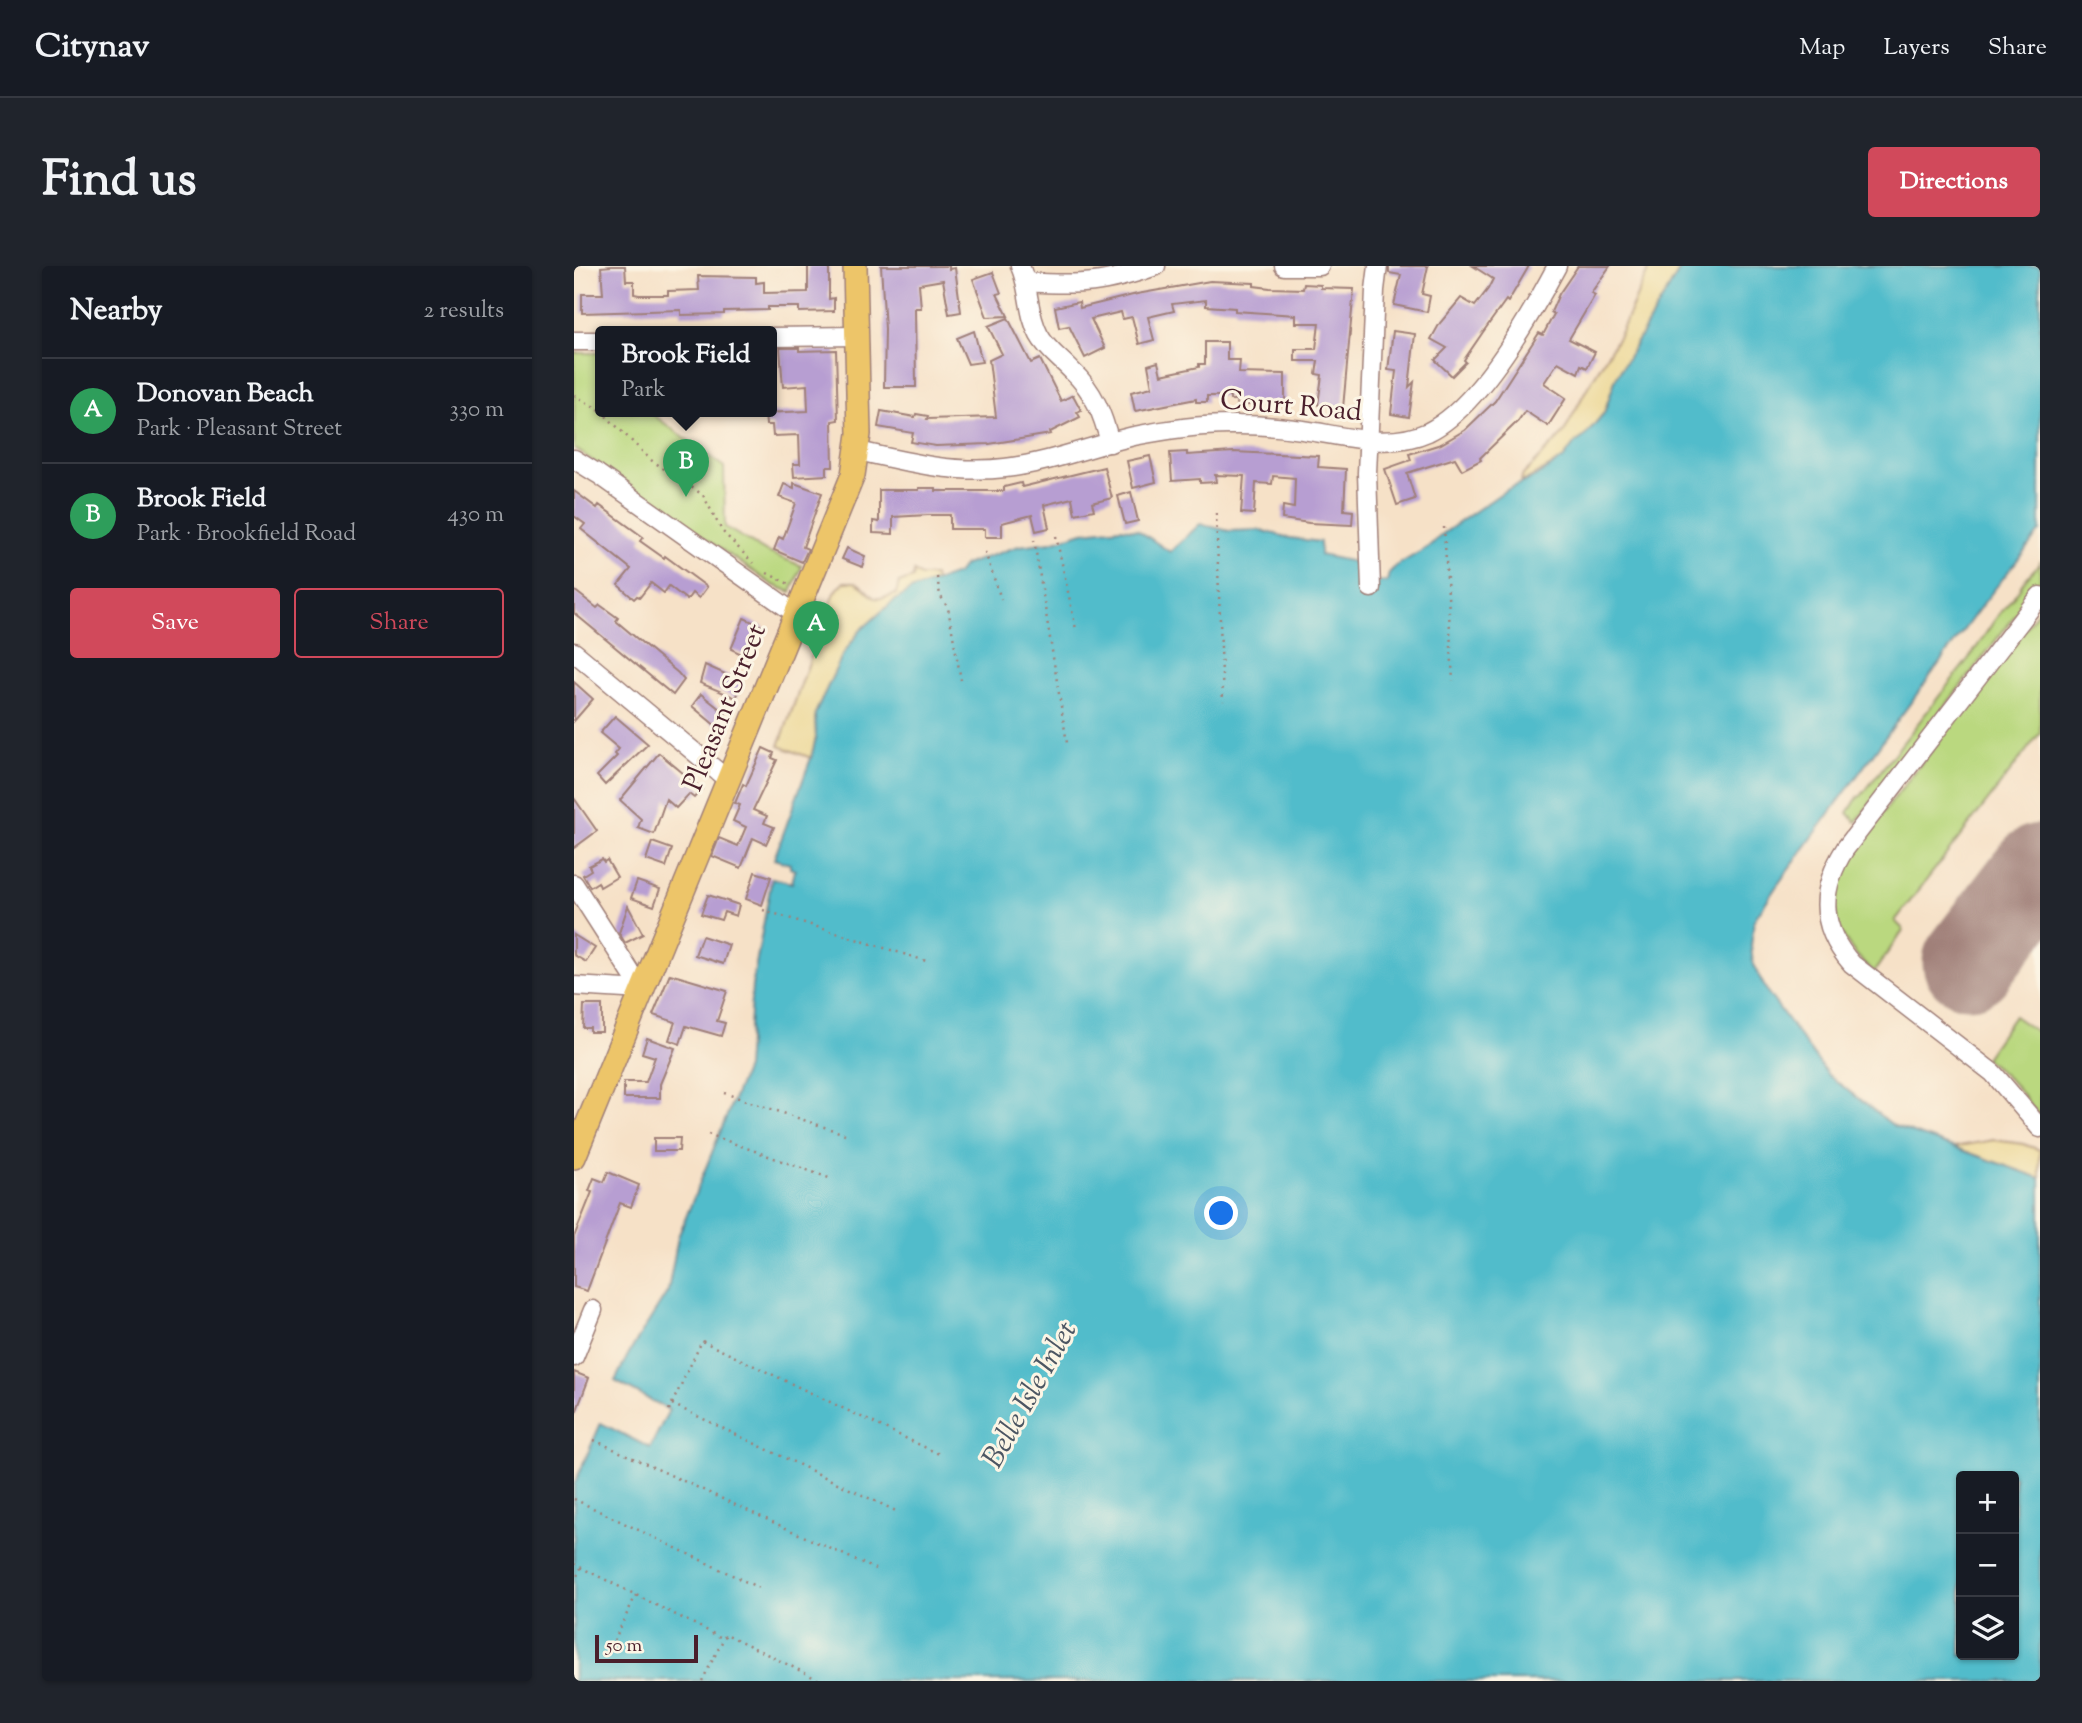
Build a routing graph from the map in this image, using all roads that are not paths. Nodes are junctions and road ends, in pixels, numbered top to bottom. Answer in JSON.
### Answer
{"nodes":[{"id":1,"x":855,"y":266,"type":"edge"},
{"id":2,"x":1156,"y":266,"type":"edge"},
{"id":3,"x":1284,"y":266,"type":"edge"},
{"id":4,"x":1320,"y":266,"type":"edge"},
{"id":5,"x":1557,"y":266,"type":"edge"},
{"id":6,"x":1373,"y":270,"type":"edge"},
{"id":7,"x":1023,"y":274,"type":"edge"},
{"id":8,"x":857,"y":336,"type":"junction"},
{"id":9,"x":777,"y":337,"type":"edge"},
{"id":10,"x":574,"y":341,"type":"edge"},
{"id":11,"x":595,"y":341,"type":"edge"},
{"id":12,"x":1370,"y":441,"type":"junction"},
{"id":13,"x":1110,"y":443,"type":"junction"},
{"id":14,"x":858,"y":452,"type":"junction"},
{"id":15,"x":574,"y":459,"type":"edge"},
{"id":16,"x":1371,"y":588,"type":"dead end"},
{"id":17,"x":2040,"y":596,"type":"edge"},
{"id":18,"x":796,"y":614,"type":"junction"},
{"id":19,"x":574,"y":652,"type":"edge"},
{"id":20,"x":728,"y":780,"type":"junction"},
{"id":21,"x":574,"y":884,"type":"edge"},
{"id":22,"x":574,"y":986,"type":"edge"},
{"id":23,"x":642,"y":990,"type":"junction"},
{"id":24,"x":2040,"y":1128,"type":"edge"},
{"id":25,"x":577,"y":1143,"type":"edge"},
{"id":26,"x":593,"y":1310,"type":"dead end"},
{"id":27,"x":574,"y":1357,"type":"edge"}],
"edges":[{"from":1,"to":8,"type":"main road","name":"Pleasant Street"},
{"from":2,"to":7,"type":"street"},
{"from":3,"to":4,"type":"street"},
{"from":5,"to":12,"type":"street","name":"Court Road"},
{"from":6,"to":12,"type":"street"},
{"from":7,"to":13,"type":"street"},
{"from":8,"to":9,"type":"street"},
{"from":8,"to":14,"type":"main road","name":"Pleasant Street"},
{"from":10,"to":11,"type":"street"},
{"from":12,"to":13,"type":"street","name":"Court Road"},
{"from":12,"to":16,"type":"street"},
{"from":13,"to":14,"type":"street","name":"Court Road"},
{"from":14,"to":18,"type":"main road","name":"Pleasant Street"},
{"from":15,"to":18,"type":"street"},
{"from":17,"to":24,"type":"street"},
{"from":18,"to":20,"type":"main road","name":"Pleasant Street"},
{"from":19,"to":20,"type":"street"},
{"from":20,"to":23,"type":"main road","name":"Pleasant Street"},
{"from":21,"to":23,"type":"street"},
{"from":22,"to":23,"type":"street"},
{"from":23,"to":25,"type":"main road","name":"Pleasant Street"},
{"from":26,"to":27,"type":"street"}]}
